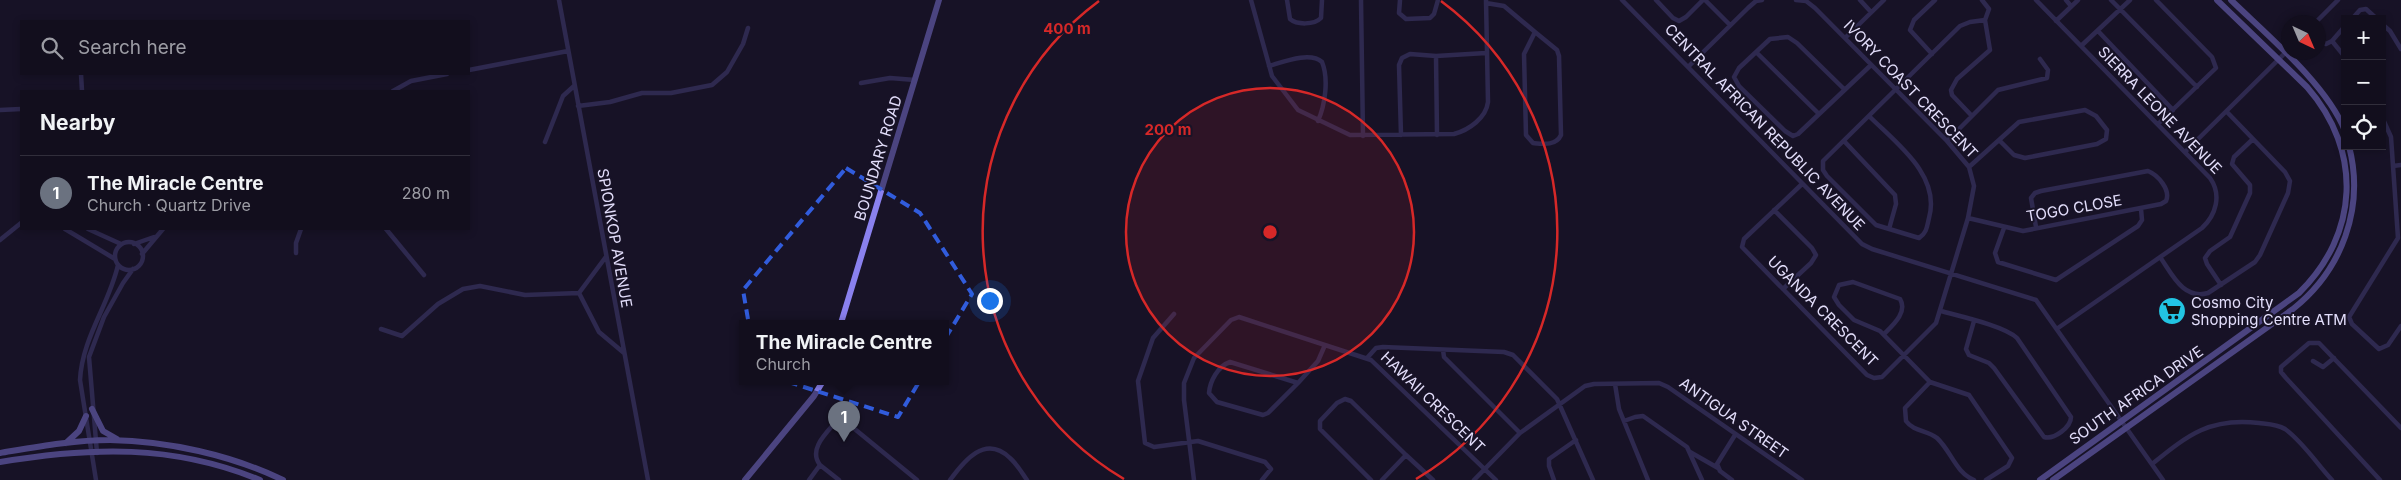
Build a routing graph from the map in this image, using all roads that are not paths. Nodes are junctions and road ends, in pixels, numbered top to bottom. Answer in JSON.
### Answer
{"nodes":[{"id":1,"x":559,"y":0,"type":"edge"},
{"id":2,"x":939,"y":0,"type":"edge"},
{"id":3,"x":1251,"y":0,"type":"edge"},
{"id":4,"x":1286,"y":0,"type":"edge"},
{"id":5,"x":1322,"y":0,"type":"edge"},
{"id":6,"x":1361,"y":0,"type":"edge"},
{"id":7,"x":1400,"y":0,"type":"edge"},
{"id":8,"x":1438,"y":0,"type":"edge"},
{"id":9,"x":1622,"y":0,"type":"edge"},
{"id":10,"x":1656,"y":0,"type":"edge"},
{"id":11,"x":1704,"y":0,"type":"edge"},
{"id":12,"x":1762,"y":0,"type":"edge"},
{"id":13,"x":1796,"y":0,"type":"edge"},
{"id":14,"x":1860,"y":0,"type":"edge"},
{"id":15,"x":1884,"y":0,"type":"edge"},
{"id":16,"x":1935,"y":0,"type":"edge"},
{"id":17,"x":1982,"y":0,"type":"edge"},
{"id":18,"x":2036,"y":0,"type":"edge"},
{"id":19,"x":2066,"y":0,"type":"edge"},
{"id":20,"x":2078,"y":0,"type":"edge"},
{"id":21,"x":2111,"y":0,"type":"edge"},
{"id":22,"x":2130,"y":0,"type":"edge"},
{"id":23,"x":2156,"y":0,"type":"edge"},
{"id":24,"x":2217,"y":0,"type":"edge"},
{"id":25,"x":2230,"y":0,"type":"edge"},
{"id":26,"x":2338,"y":0,"type":"edge"},
{"id":27,"x":1756,"y":1,"type":"edge"},
{"id":28,"x":1486,"y":2,"type":"edge"},
{"id":29,"x":2072,"y":6,"type":"junction"},
{"id":30,"x":2120,"y":10,"type":"junction"},
{"id":31,"x":1871,"y":12,"type":"junction"},
{"id":32,"x":2323,"y":15,"type":"edge"},
{"id":33,"x":2356,"y":15,"type":"edge"},
{"id":34,"x":2373,"y":15,"type":"edge"},
{"id":35,"x":1985,"y":20,"type":"junction"},
{"id":36,"x":2056,"y":21,"type":"junction"},
{"id":37,"x":1730,"y":25,"type":"junction"},
{"id":38,"x":748,"y":28,"type":"dead end"},
{"id":39,"x":2386,"y":28,"type":"edge"},
{"id":40,"x":2341,"y":31,"type":"edge"},
{"id":41,"x":1536,"y":32,"type":"junction"},
{"id":42,"x":2098,"y":32,"type":"junction"},
{"id":43,"x":1845,"y":38,"type":"junction"},
{"id":44,"x":2332,"y":41,"type":"junction"},
{"id":45,"x":2326,"y":44,"type":"edge"},
{"id":46,"x":2082,"y":46,"type":"junction"},
{"id":47,"x":2281,"y":47,"type":"edge"},
{"id":48,"x":2401,"y":49,"type":"edge"},
{"id":49,"x":568,"y":51,"type":"junction"},
{"id":50,"x":1756,"y":52,"type":"junction"},
{"id":51,"x":2341,"y":52,"type":"edge"},
{"id":52,"x":1486,"y":53,"type":"junction"},
{"id":53,"x":1932,"y":54,"type":"junction"},
{"id":54,"x":1436,"y":56,"type":"junction"},
{"id":55,"x":2281,"y":57,"type":"edge"},
{"id":56,"x":2040,"y":59,"type":"dead end"},
{"id":57,"x":2278,"y":60,"type":"junction"},
{"id":58,"x":2294,"y":60,"type":"edge"},
{"id":59,"x":1870,"y":65,"type":"junction"},
{"id":60,"x":1269,"y":66,"type":"junction"},
{"id":61,"x":1688,"y":67,"type":"junction"},
{"id":62,"x":470,"y":70,"type":"edge"},
{"id":63,"x":81,"y":75,"type":"edge"},
{"id":64,"x":442,"y":75,"type":"edge"},
{"id":65,"x":914,"y":80,"type":"junction"},
{"id":66,"x":861,"y":83,"type":"dead end"},
{"id":67,"x":574,"y":86,"type":"junction"},
{"id":68,"x":2197,"y":87,"type":"junction"},
{"id":69,"x":1844,"y":89,"type":"junction"},
{"id":70,"x":1894,"y":89,"type":"junction"},
{"id":71,"x":82,"y":90,"type":"edge"},
{"id":72,"x":395,"y":90,"type":"edge"},
{"id":73,"x":578,"y":106,"type":"junction"},
{"id":74,"x":20,"y":109,"type":"edge"},
{"id":75,"x":0,"y":110,"type":"edge"},
{"id":76,"x":2173,"y":110,"type":"junction"},
{"id":77,"x":2227,"y":112,"type":"junction"},
{"id":78,"x":1818,"y":114,"type":"junction"},
{"id":79,"x":1971,"y":115,"type":"junction"},
{"id":80,"x":1869,"y":116,"type":"junction"},
{"id":81,"x":1318,"y":121,"type":"junction"},
{"id":82,"x":2158,"y":124,"type":"junction"},
{"id":83,"x":2341,"y":124,"type":"edge"},
{"id":84,"x":2386,"y":124,"type":"edge"},
{"id":85,"x":1401,"y":135,"type":"junction"},
{"id":86,"x":1437,"y":135,"type":"junction"},
{"id":87,"x":1363,"y":136,"type":"junction"},
{"id":88,"x":2253,"y":139,"type":"junction"},
{"id":89,"x":1999,"y":140,"type":"junction"},
{"id":90,"x":1844,"y":141,"type":"junction"},
{"id":91,"x":1947,"y":141,"type":"junction"},
{"id":92,"x":545,"y":142,"type":"dead end"},
{"id":93,"x":2350,"y":150,"type":"edge"},
{"id":94,"x":2185,"y":152,"type":"junction"},
{"id":95,"x":2401,"y":165,"type":"edge"},
{"id":96,"x":2393,"y":166,"type":"junction"},
{"id":97,"x":1969,"y":167,"type":"junction"},
{"id":98,"x":1802,"y":184,"type":"junction"},
{"id":99,"x":2399,"y":202,"type":"edge"},
{"id":100,"x":2141,"y":209,"type":"junction"},
{"id":101,"x":1774,"y":210,"type":"junction"},
{"id":102,"x":1968,"y":218,"type":"junction"},
{"id":103,"x":20,"y":225,"type":"edge"},
{"id":104,"x":2036,"y":227,"type":"junction"},
{"id":105,"x":2004,"y":228,"type":"junction"},
{"id":106,"x":1888,"y":229,"type":"junction"},
{"id":107,"x":66,"y":230,"type":"edge"},
{"id":108,"x":74,"y":230,"type":"edge"},
{"id":109,"x":90,"y":230,"type":"edge"},
{"id":110,"x":162,"y":230,"type":"edge"},
{"id":111,"x":301,"y":230,"type":"edge"},
{"id":112,"x":387,"y":230,"type":"edge"},
{"id":113,"x":76,"y":235,"type":"junction"},
{"id":114,"x":154,"y":237,"type":"junction"},
{"id":115,"x":0,"y":240,"type":"edge"},
{"id":116,"x":121,"y":244,"type":"junction"},
{"id":117,"x":134,"y":244,"type":"junction"},
{"id":118,"x":296,"y":253,"type":"dead end"},
{"id":119,"x":142,"y":254,"type":"junction"},
{"id":120,"x":2160,"y":257,"type":"junction"},
{"id":121,"x":605,"y":258,"type":"junction"},
{"id":122,"x":115,"y":259,"type":"junction"},
{"id":123,"x":118,"y":265,"type":"junction"},
{"id":124,"x":133,"y":269,"type":"junction"},
{"id":125,"x":1952,"y":273,"type":"junction"},
{"id":126,"x":424,"y":275,"type":"dead end"},
{"id":127,"x":2220,"y":285,"type":"junction"},
{"id":128,"x":1783,"y":289,"type":"junction"},
{"id":129,"x":579,"y":292,"type":"junction"},
{"id":130,"x":1941,"y":311,"type":"junction"},
{"id":131,"x":1174,"y":314,"type":"dead end"},
{"id":132,"x":842,"y":320,"type":"edge"},
{"id":133,"x":1974,"y":321,"type":"junction"},
{"id":134,"x":2401,"y":326,"type":"edge"},
{"id":135,"x":2058,"y":328,"type":"junction"},
{"id":136,"x":381,"y":329,"type":"dead end"},
{"id":137,"x":1884,"y":334,"type":"junction"},
{"id":138,"x":1325,"y":345,"type":"junction"},
{"id":139,"x":1443,"y":350,"type":"junction"},
{"id":140,"x":624,"y":353,"type":"junction"},
{"id":141,"x":1904,"y":356,"type":"junction"},
{"id":142,"x":1367,"y":358,"type":"junction"},
{"id":143,"x":2334,"y":358,"type":"junction"},
{"id":144,"x":2313,"y":361,"type":"dead end"},
{"id":145,"x":1930,"y":382,"type":"junction"},
{"id":146,"x":1298,"y":383,"type":"junction"},
{"id":147,"x":1615,"y":384,"type":"junction"},
{"id":148,"x":821,"y":385,"type":"edge"},
{"id":149,"x":1559,"y":404,"type":"junction"},
{"id":150,"x":92,"y":409,"type":"junction"},
{"id":151,"x":86,"y":416,"type":"junction"},
{"id":152,"x":2121,"y":421,"type":"junction"},
{"id":153,"x":1624,"y":422,"type":"junction"},
{"id":154,"x":2126,"y":428,"type":"junction"},
{"id":155,"x":2401,"y":428,"type":"edge"},
{"id":156,"x":1520,"y":433,"type":"junction"},
{"id":157,"x":1735,"y":435,"type":"junction"},
{"id":158,"x":1576,"y":440,"type":"junction"},
{"id":159,"x":93,"y":441,"type":"junction"},
{"id":160,"x":121,"y":441,"type":"junction"},
{"id":161,"x":1190,"y":442,"type":"junction"},
{"id":162,"x":66,"y":443,"type":"junction"},
{"id":163,"x":95,"y":451,"type":"junction"},
{"id":164,"x":1690,"y":452,"type":"junction"},
{"id":165,"x":0,"y":453,"type":"edge"},
{"id":166,"x":1406,"y":455,"type":"junction"},
{"id":167,"x":0,"y":462,"type":"edge"},
{"id":168,"x":2152,"y":464,"type":"junction"},
{"id":169,"x":820,"y":465,"type":"junction"},
{"id":170,"x":1718,"y":468,"type":"junction"},
{"id":171,"x":1485,"y":469,"type":"junction"},
{"id":172,"x":96,"y":480,"type":"edge"},
{"id":173,"x":260,"y":480,"type":"edge"},
{"id":174,"x":284,"y":480,"type":"edge"},
{"id":175,"x":648,"y":480,"type":"edge"},
{"id":176,"x":745,"y":480,"type":"edge"},
{"id":177,"x":808,"y":480,"type":"edge"},
{"id":178,"x":839,"y":480,"type":"edge"},
{"id":179,"x":917,"y":480,"type":"edge"},
{"id":180,"x":950,"y":480,"type":"edge"},
{"id":181,"x":1027,"y":480,"type":"edge"},
{"id":182,"x":1194,"y":480,"type":"edge"},
{"id":183,"x":1262,"y":480,"type":"edge"},
{"id":184,"x":1371,"y":480,"type":"edge"},
{"id":185,"x":1382,"y":480,"type":"edge"},
{"id":186,"x":1433,"y":480,"type":"edge"},
{"id":187,"x":1474,"y":480,"type":"edge"},
{"id":188,"x":1496,"y":480,"type":"edge"},
{"id":189,"x":1554,"y":480,"type":"edge"},
{"id":190,"x":1593,"y":480,"type":"edge"},
{"id":191,"x":1648,"y":480,"type":"edge"},
{"id":192,"x":1702,"y":480,"type":"edge"},
{"id":193,"x":1732,"y":480,"type":"edge"},
{"id":194,"x":1802,"y":480,"type":"edge"},
{"id":195,"x":1974,"y":480,"type":"edge"},
{"id":196,"x":1986,"y":480,"type":"edge"},
{"id":197,"x":2040,"y":480,"type":"edge"},
{"id":198,"x":2053,"y":480,"type":"edge"},
{"id":199,"x":2163,"y":480,"type":"edge"},
{"id":200,"x":2332,"y":480,"type":"edge"},
{"id":201,"x":2380,"y":480,"type":"edge"}],
"edges":[{"from":1,"to":49,"type":"street","name":"SPIONKOP AVENUE"},
{"from":2,"to":65,"type":"street","name":"BOUNDARY ROAD"},
{"from":3,"to":60,"type":"street"},
{"from":4,"to":5,"type":"street"},
{"from":6,"to":87,"type":"street"},
{"from":7,"to":8,"type":"street"},
{"from":9,"to":61,"type":"street","name":"CENTRAL AFRICAN REPUBLIC AVENUE"},
{"from":10,"to":11,"type":"street"},
{"from":11,"to":37,"type":"street"},
{"from":12,"to":27,"type":"street"},
{"from":13,"to":43,"type":"street","name":"IVORY COAST CRESCENT"},
{"from":14,"to":31,"type":"street"},
{"from":15,"to":31,"type":"street"},
{"from":16,"to":53,"type":"street"},
{"from":17,"to":35,"type":"street"},
{"from":18,"to":36,"type":"street","name":"SIERRA LEONE AVENUE"},
{"from":19,"to":29,"type":"street"},
{"from":20,"to":29,"type":"street"},
{"from":21,"to":30,"type":"street"},
{"from":22,"to":30,"type":"street"},
{"from":23,"to":68,"type":"street"},
{"from":24,"to":57,"type":"street","name":"SOUTH AFRICA DRIVE"},
{"from":25,"to":47,"type":"street"},
{"from":26,"to":32,"type":"street"},
{"from":27,"to":37,"type":"street"},
{"from":28,"to":41,"type":"street"},
{"from":28,"to":52,"type":"street"},
{"from":29,"to":36,"type":"street"},
{"from":30,"to":42,"type":"street"},
{"from":30,"to":68,"type":"street"},
{"from":31,"to":43,"type":"street"},
{"from":33,"to":34,"type":"street"},
{"from":35,"to":53,"type":"street"},
{"from":35,"to":79,"type":"street"},
{"from":36,"to":46,"type":"street","name":"SIERRA LEONE AVENUE"},
{"from":37,"to":61,"type":"street"},
{"from":38,"to":73,"type":"street"},
{"from":39,"to":48,"type":"street"},
{"from":40,"to":44,"type":"street"},
{"from":41,"to":41,"type":"street"},
{"from":42,"to":46,"type":"street"},
{"from":42,"to":76,"type":"street"},
{"from":43,"to":59,"type":"street","name":"IVORY COAST CRESCENT"},
{"from":44,"to":45,"type":"street"},
{"from":44,"to":51,"type":"street"},
{"from":46,"to":82,"type":"street","name":"SIERRA LEONE AVENUE"},
{"from":49,"to":62,"type":"street"},
{"from":49,"to":67,"type":"street","name":"SPIONKOP AVENUE"},
{"from":50,"to":69,"type":"street"},
{"from":50,"to":78,"type":"street"},
{"from":50,"to":78,"type":"street"},
{"from":52,"to":54,"type":"street"},
{"from":52,"to":86,"type":"street"},
{"from":53,"to":70,"type":"street"},
{"from":54,"to":85,"type":"street"},
{"from":54,"to":86,"type":"street"},
{"from":55,"to":57,"type":"street"},
{"from":56,"to":79,"type":"street"},
{"from":57,"to":77,"type":"street"},
{"from":57,"to":152,"type":"street","name":"SOUTH AFRICA DRIVE"},
{"from":58,"to":83,"type":"street"},
{"from":59,"to":69,"type":"street"},
{"from":59,"to":70,"type":"street","name":"IVORY COAST CRESCENT"},
{"from":60,"to":81,"type":"street"},
{"from":60,"to":81,"type":"street"},
{"from":61,"to":98,"type":"street","name":"CENTRAL AFRICAN REPUBLIC AVENUE"},
{"from":63,"to":71,"type":"street"},
{"from":64,"to":72,"type":"street"},
{"from":65,"to":66,"type":"street"},
{"from":65,"to":132,"type":"street","name":"BOUNDARY ROAD"},
{"from":67,"to":73,"type":"street","name":"SPIONKOP AVENUE"},
{"from":67,"to":92,"type":"street"},
{"from":68,"to":76,"type":"street"},
{"from":69,"to":78,"type":"street"},
{"from":70,"to":80,"type":"street"},
{"from":70,"to":91,"type":"street","name":"IVORY COAST CRESCENT"},
{"from":73,"to":121,"type":"street","name":"SPIONKOP AVENUE"},
{"from":74,"to":75,"type":"street"},
{"from":76,"to":82,"type":"street"},
{"from":77,"to":88,"type":"street"},
{"from":77,"to":94,"type":"street"},
{"from":79,"to":91,"type":"street"},
{"from":80,"to":90,"type":"street"},
{"from":80,"to":106,"type":"street"},
{"from":81,"to":87,"type":"street"},
{"from":82,"to":94,"type":"street","name":"SIERRA LEONE AVENUE"},
{"from":84,"to":96,"type":"street"},
{"from":85,"to":86,"type":"street"},
{"from":85,"to":87,"type":"street"},
{"from":88,"to":127,"type":"street"},
{"from":88,"to":127,"type":"street"},
{"from":89,"to":89,"type":"street"},
{"from":89,"to":97,"type":"street"},
{"from":90,"to":106,"type":"street"},
{"from":90,"to":106,"type":"street"},
{"from":91,"to":97,"type":"street","name":"IVORY COAST CRESCENT"},
{"from":93,"to":154,"type":"street","name":"SOUTH AFRICA DRIVE"},
{"from":94,"to":120,"type":"street","name":"SIERRA LEONE AVENUE"},
{"from":95,"to":96,"type":"street"},
{"from":96,"to":99,"type":"street"},
{"from":97,"to":102,"type":"street","name":"IVORY COAST CRESCENT"},
{"from":98,"to":101,"type":"street","name":"UGANDA CRESCENT"},
{"from":98,"to":125,"type":"street","name":"CENTRAL AFRICAN REPUBLIC AVENUE"},
{"from":99,"to":134,"type":"street"},
{"from":100,"to":104,"type":"street","name":"TOGO CLOSE"},
{"from":100,"to":104,"type":"street"},
{"from":100,"to":105,"type":"street","name":"TOGO CLOSE"},
{"from":101,"to":128,"type":"street","name":"UGANDA CRESCENT"},
{"from":101,"to":128,"type":"street"},
{"from":102,"to":105,"type":"street","name":"TOGO CLOSE"},
{"from":102,"to":125,"type":"street","name":"IVORY COAST CRESCENT"},
{"from":103,"to":115,"type":"street"},
{"from":104,"to":105,"type":"street","name":"TOGO CLOSE"},
{"from":107,"to":113,"type":"street"},
{"from":108,"to":113,"type":"street"},
{"from":109,"to":116,"type":"street"},
{"from":110,"to":114,"type":"street"},
{"from":111,"to":118,"type":"street"},
{"from":112,"to":126,"type":"street"},
{"from":113,"to":122,"type":"street"},
{"from":114,"to":117,"type":"street"},
{"from":114,"to":119,"type":"street"},
{"from":116,"to":117,"type":"street"},
{"from":116,"to":122,"type":"street"},
{"from":117,"to":119,"type":"street"},
{"from":119,"to":124,"type":"street"},
{"from":120,"to":127,"type":"street"},
{"from":120,"to":135,"type":"street","name":"SIERRA LEONE AVENUE"},
{"from":121,"to":129,"type":"street"},
{"from":121,"to":140,"type":"street","name":"SPIONKOP AVENUE"},
{"from":122,"to":123,"type":"street"},
{"from":123,"to":124,"type":"street"},
{"from":123,"to":151,"type":"street"},
{"from":124,"to":150,"type":"street"},
{"from":125,"to":130,"type":"street","name":"UGANDA CRESCENT"},
{"from":125,"to":135,"type":"street","name":"CENTRAL AFRICAN REPUBLIC AVENUE"},
{"from":128,"to":141,"type":"street","name":"UGANDA CRESCENT"},
{"from":129,"to":136,"type":"street"},
{"from":129,"to":140,"type":"street"},
{"from":130,"to":133,"type":"street"},
{"from":130,"to":141,"type":"street","name":"UGANDA CRESCENT"},
{"from":131,"to":161,"type":"street"},
{"from":133,"to":133,"type":"street"},
{"from":135,"to":152,"type":"street","name":"CENTRAL AFRICAN REPUBLIC AVENUE"},
{"from":137,"to":137,"type":"street"},
{"from":137,"to":141,"type":"street"},
{"from":138,"to":142,"type":"street","name":"HAWAII CRESCENT"},
{"from":138,"to":146,"type":"street"},
{"from":138,"to":161,"type":"street","name":"HAWAII CRESCENT"},
{"from":139,"to":142,"type":"street"},
{"from":139,"to":149,"type":"street"},
{"from":139,"to":156,"type":"street"},
{"from":140,"to":175,"type":"street","name":"SPIONKOP AVENUE"},
{"from":141,"to":145,"type":"street"},
{"from":142,"to":171,"type":"street","name":"HAWAII CRESCENT"},
{"from":143,"to":144,"type":"street"},
{"from":143,"to":155,"type":"street"},
{"from":143,"to":201,"type":"street"},
{"from":145,"to":195,"type":"street"},
{"from":145,"to":196,"type":"street"},
{"from":146,"to":146,"type":"street"},
{"from":147,"to":149,"type":"street","name":"ANTIGUA STREET"},
{"from":147,"to":153,"type":"street"},
{"from":147,"to":157,"type":"street","name":"ANTIGUA STREET"},
{"from":148,"to":176,"type":"street"},
{"from":149,"to":156,"type":"street","name":"ANTIGUA STREET"},
{"from":149,"to":158,"type":"street"},
{"from":150,"to":159,"type":"street"},
{"from":150,"to":160,"type":"street"},
{"from":151,"to":159,"type":"street"},
{"from":151,"to":162,"type":"street"},
{"from":152,"to":154,"type":"street","name":"CENTRAL AFRICAN REPUBLIC AVENUE"},
{"from":152,"to":197,"type":"street","name":"SOUTH AFRICA DRIVE"},
{"from":153,"to":164,"type":"street"},
{"from":153,"to":191,"type":"street"},
{"from":154,"to":168,"type":"street","name":"CENTRAL AFRICAN REPUBLIC AVENUE"},
{"from":154,"to":198,"type":"street","name":"SOUTH AFRICA DRIVE"},
{"from":156,"to":171,"type":"street","name":"ANTIGUA STREET"},
{"from":157,"to":170,"type":"street"},
{"from":157,"to":194,"type":"street","name":"ANTIGUA STREET"},
{"from":158,"to":189,"type":"street"},
{"from":158,"to":190,"type":"street"},
{"from":159,"to":160,"type":"street"},
{"from":159,"to":162,"type":"street"},
{"from":159,"to":163,"type":"street"},
{"from":160,"to":174,"type":"street"},
{"from":161,"to":182,"type":"street","name":"HAWAII CRESCENT"},
{"from":161,"to":183,"type":"street"},
{"from":162,"to":165,"type":"street"},
{"from":163,"to":167,"type":"street"},
{"from":163,"to":172,"type":"street"},
{"from":163,"to":173,"type":"street"},
{"from":164,"to":170,"type":"street"},
{"from":164,"to":192,"type":"street"},
{"from":166,"to":184,"type":"street"},
{"from":166,"to":185,"type":"street"},
{"from":166,"to":186,"type":"street"},
{"from":168,"to":199,"type":"street","name":"CENTRAL AFRICAN REPUBLIC AVENUE"},
{"from":168,"to":200,"type":"street"},
{"from":169,"to":177,"type":"street"},
{"from":169,"to":178,"type":"street"},
{"from":169,"to":179,"type":"street"},
{"from":170,"to":193,"type":"street"},
{"from":171,"to":187,"type":"street","name":"ANTIGUA STREET"},
{"from":171,"to":188,"type":"street","name":"HAWAII CRESCENT"},
{"from":180,"to":181,"type":"street"}]}
